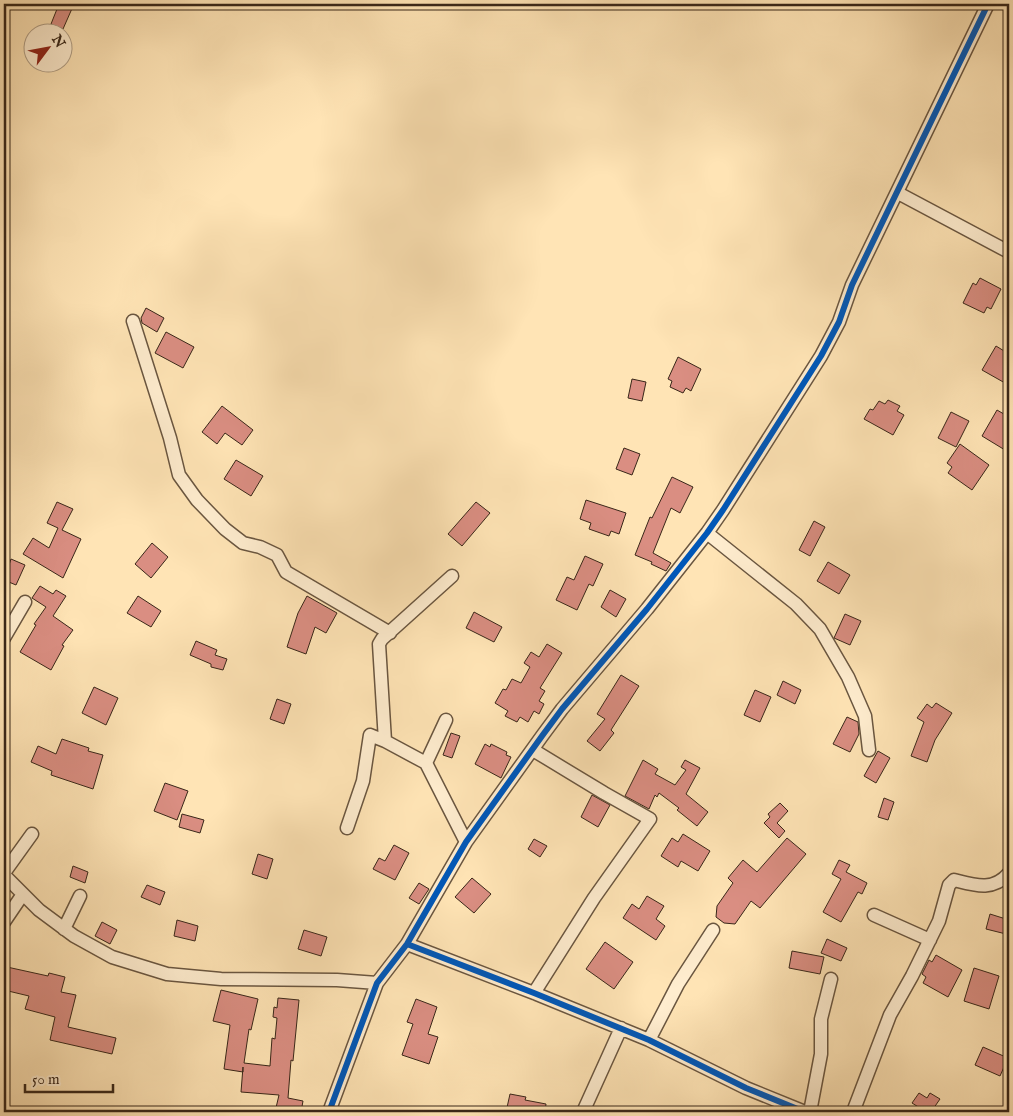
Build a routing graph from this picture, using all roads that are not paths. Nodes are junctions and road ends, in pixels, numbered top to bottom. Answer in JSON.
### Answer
{"nodes":[{"id":1,"x":988,"y":4,"type":"edge"},
{"id":2,"x":898,"y":193,"type":"junction"},
{"id":3,"x":1009,"y":252,"type":"edge"},
{"id":4,"x":133,"y":321,"type":"dead end"},
{"id":5,"x":707,"y":533,"type":"junction"},
{"id":6,"x":452,"y":576,"type":"dead end"},
{"id":7,"x":25,"y":602,"type":"dead end"},
{"id":8,"x":390,"y":633,"type":"junction"},
{"id":9,"x":4,"y":638,"type":"edge"},
{"id":10,"x":446,"y":720,"type":"dead end"},
{"id":11,"x":385,"y":741,"type":"junction"},
{"id":12,"x":532,"y":750,"type":"junction"},
{"id":13,"x":869,"y":750,"type":"dead end"},
{"id":14,"x":426,"y":762,"type":"junction"},
{"id":15,"x":347,"y":828,"type":"dead end"},
{"id":16,"x":32,"y":834,"type":"dead end"},
{"id":17,"x":466,"y":842,"type":"junction"},
{"id":18,"x":1009,"y":873,"type":"edge"},
{"id":19,"x":4,"y":874,"type":"edge"},
{"id":20,"x":23,"y":894,"type":"junction"},
{"id":21,"x":80,"y":896,"type":"dead end"},
{"id":22,"x":874,"y":915,"type":"dead end"},
{"id":23,"x":4,"y":922,"type":"edge"},
{"id":24,"x":64,"y":929,"type":"junction"},
{"id":25,"x":713,"y":930,"type":"dead end"},
{"id":26,"x":930,"y":940,"type":"junction"},
{"id":27,"x":407,"y":944,"type":"junction"},
{"id":28,"x":831,"y":979,"type":"dead end"},
{"id":29,"x":377,"y":983,"type":"junction"},
{"id":30,"x":534,"y":993,"type":"junction"},
{"id":31,"x":621,"y":1028,"type":"junction"},
{"id":32,"x":649,"y":1040,"type":"junction"},
{"id":33,"x":329,"y":1112,"type":"edge"},
{"id":34,"x":583,"y":1112,"type":"edge"},
{"id":35,"x":805,"y":1112,"type":"edge"},
{"id":36,"x":810,"y":1112,"type":"edge"},
{"id":37,"x":853,"y":1112,"type":"edge"}],
"edges":[{"from":1,"to":2,"type":"street"},
{"from":2,"to":3,"type":"street"},
{"from":2,"to":5,"type":"street"},
{"from":4,"to":8,"type":"street"},
{"from":5,"to":12,"type":"street"},
{"from":5,"to":13,"type":"street"},
{"from":6,"to":8,"type":"street"},
{"from":7,"to":9,"type":"street"},
{"from":8,"to":11,"type":"street"},
{"from":10,"to":14,"type":"street"},
{"from":11,"to":14,"type":"street"},
{"from":11,"to":15,"type":"street"},
{"from":12,"to":17,"type":"street"},
{"from":12,"to":30,"type":"street"},
{"from":14,"to":17,"type":"street"},
{"from":16,"to":19,"type":"street"},
{"from":17,"to":27,"type":"street"},
{"from":18,"to":26,"type":"street"},
{"from":19,"to":20,"type":"street"},
{"from":20,"to":23,"type":"street"},
{"from":20,"to":24,"type":"street"},
{"from":21,"to":24,"type":"street"},
{"from":22,"to":26,"type":"street"},
{"from":24,"to":29,"type":"street"},
{"from":25,"to":32,"type":"street"},
{"from":26,"to":37,"type":"street"},
{"from":27,"to":29,"type":"street"},
{"from":27,"to":30,"type":"street"},
{"from":28,"to":36,"type":"street"},
{"from":29,"to":33,"type":"street"},
{"from":30,"to":31,"type":"street"},
{"from":31,"to":32,"type":"street"},
{"from":31,"to":34,"type":"street"},
{"from":32,"to":35,"type":"street"}]}
